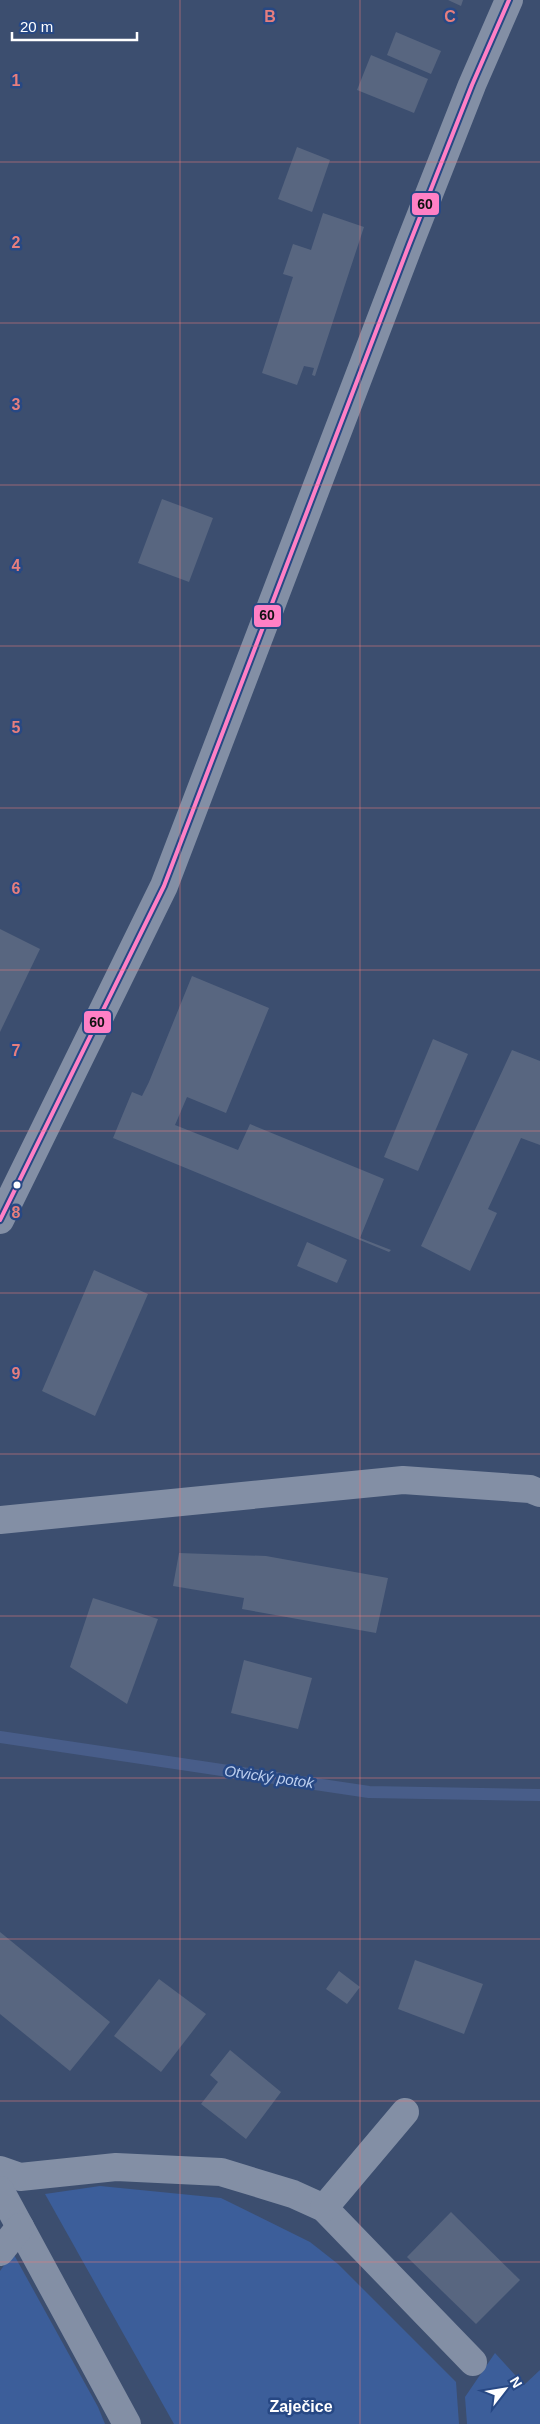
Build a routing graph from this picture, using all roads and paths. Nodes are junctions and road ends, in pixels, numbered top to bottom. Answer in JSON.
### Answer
{"nodes":[{"id":1,"x":509,"y":0,"type":"edge"},
{"id":2,"x":0,"y":1220,"type":"edge"},
{"id":3,"x":540,"y":1493,"type":"edge"},
{"id":4,"x":0,"y":1520,"type":"edge"},
{"id":5,"x":405,"y":2112,"type":"dead end"},
{"id":6,"x":0,"y":2170,"type":"edge"},
{"id":7,"x":0,"y":2190,"type":"edge"},
{"id":8,"x":324,"y":2208,"type":"junction"},
{"id":9,"x":20,"y":2227,"type":"junction"},
{"id":10,"x":0,"y":2252,"type":"edge"},
{"id":11,"x":474,"y":2362,"type":"dead end"},
{"id":12,"x":127,"y":2424,"type":"edge"}],
"edges":[{"from":1,"to":2,"type":"street"},
{"from":3,"to":4,"type":"street"},
{"from":5,"to":8,"type":"street"},
{"from":6,"to":8,"type":"street"},
{"from":7,"to":9,"type":"street"},
{"from":8,"to":11,"type":"street"},
{"from":9,"to":10,"type":"street"},
{"from":9,"to":12,"type":"street"}]}
